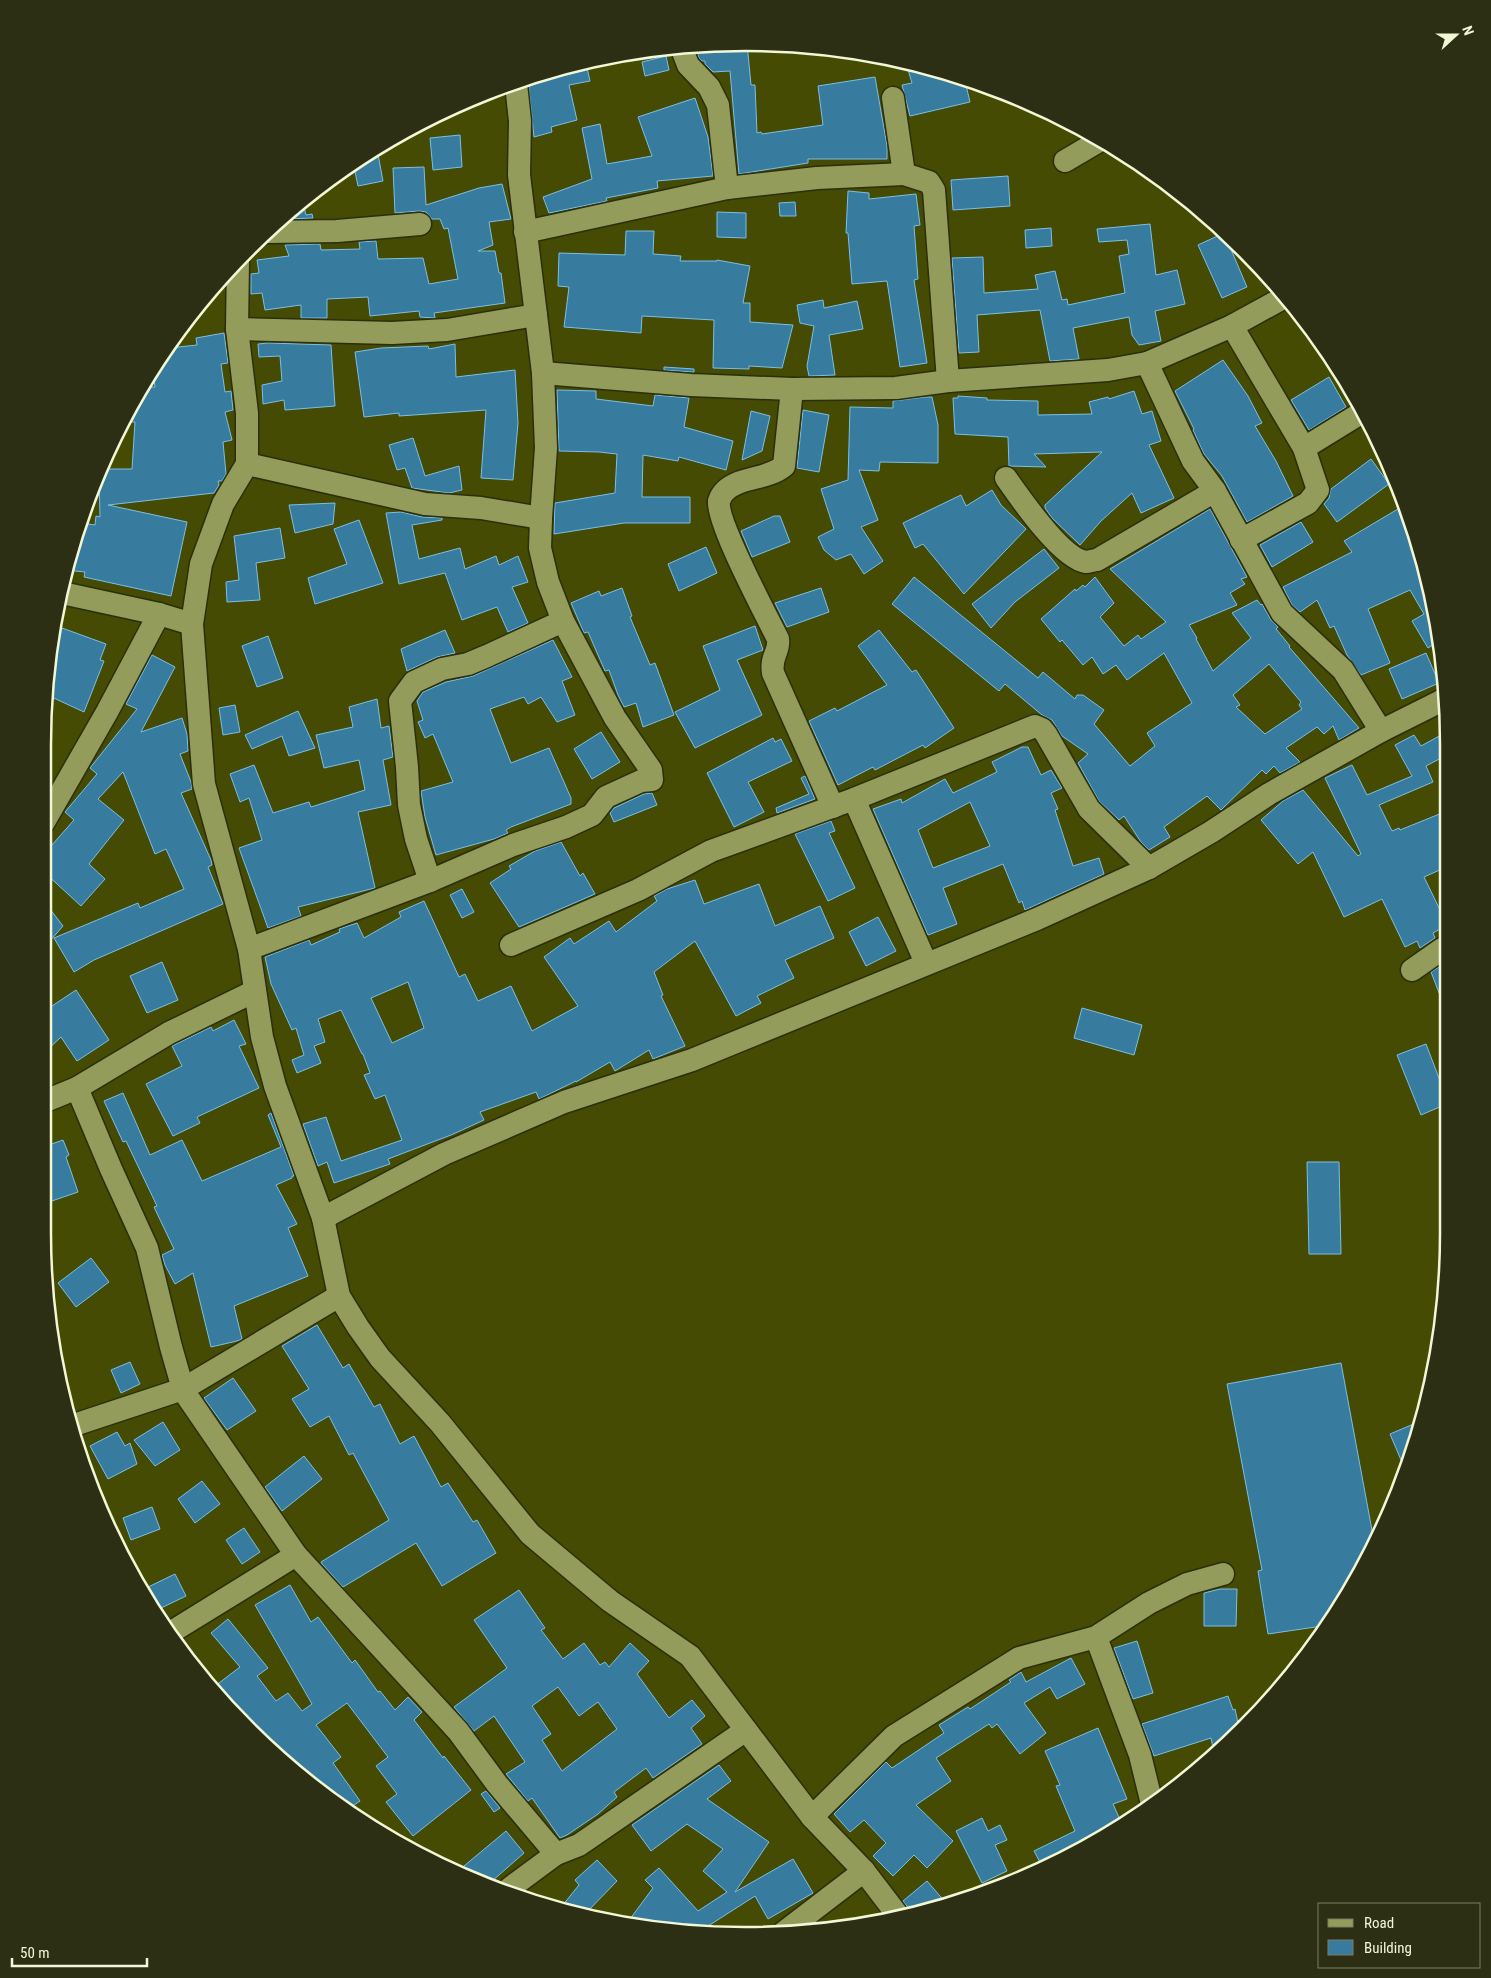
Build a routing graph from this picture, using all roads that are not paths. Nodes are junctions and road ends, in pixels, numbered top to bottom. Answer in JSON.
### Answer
{"nodes":[{"id":1,"x":684,"y":54,"type":"edge"},
{"id":2,"x":517,"y":90,"type":"edge"},
{"id":3,"x":893,"y":98,"type":"dead end"},
{"id":4,"x":1093,"y":144,"type":"edge"},
{"id":5,"x":1065,"y":161,"type":"dead end"},
{"id":6,"x":904,"y":174,"type":"junction"},
{"id":7,"x":727,"y":188,"type":"junction"},
{"id":8,"x":420,"y":224,"type":"dead end"},
{"id":9,"x":280,"y":232,"type":"edge"},
{"id":10,"x":525,"y":232,"type":"junction"},
{"id":11,"x":238,"y":273,"type":"edge"},
{"id":12,"x":1278,"y":301,"type":"edge"},
{"id":13,"x":536,"y":315,"type":"junction"},
{"id":14,"x":1232,"y":326,"type":"junction"},
{"id":15,"x":237,"y":329,"type":"junction"},
{"id":16,"x":1147,"y":363,"type":"junction"},
{"id":17,"x":543,"y":373,"type":"junction"},
{"id":18,"x":948,"y":381,"type":"junction"},
{"id":19,"x":792,"y":389,"type":"junction"},
{"id":20,"x":1356,"y":416,"type":"edge"},
{"id":21,"x":1304,"y":448,"type":"junction"},
{"id":22,"x":247,"y":464,"type":"junction"},
{"id":23,"x":1006,"y":478,"type":"dead end"},
{"id":24,"x":1215,"y":491,"type":"junction"},
{"id":25,"x":541,"y":518,"type":"junction"},
{"id":26,"x":1241,"y":540,"type":"junction"},
{"id":27,"x":69,"y":594,"type":"edge"},
{"id":28,"x":159,"y":614,"type":"junction"},
{"id":29,"x":563,"y":622,"type":"junction"},
{"id":30,"x":192,"y":624,"type":"junction"},
{"id":31,"x":1438,"y":702,"type":"edge"},
{"id":32,"x":1381,"y":731,"type":"junction"},
{"id":33,"x":843,"y":803,"type":"junction"},
{"id":34,"x":51,"y":810,"type":"edge"},
{"id":35,"x":1149,"y":868,"type":"junction"},
{"id":36,"x":430,"y":881,"type":"junction"},
{"id":37,"x":511,"y":945,"type":"dead end"},
{"id":38,"x":249,"y":949,"type":"junction"},
{"id":39,"x":1440,"y":950,"type":"edge"},
{"id":40,"x":926,"y":963,"type":"junction"},
{"id":41,"x":1412,"y":970,"type":"dead end"},
{"id":42,"x":255,"y":991,"type":"junction"},
{"id":43,"x":77,"y":1088,"type":"junction"},
{"id":44,"x":51,"y":1099,"type":"edge"},
{"id":45,"x":323,"y":1218,"type":"junction"},
{"id":46,"x":339,"y":1296,"type":"junction"},
{"id":47,"x":183,"y":1389,"type":"junction"},
{"id":48,"x":78,"y":1424,"type":"edge"},
{"id":49,"x":296,"y":1555,"type":"junction"},
{"id":50,"x":1223,"y":1574,"type":"dead end"},
{"id":51,"x":176,"y":1629,"type":"edge"},
{"id":52,"x":1096,"y":1637,"type":"junction"},
{"id":53,"x":746,"y":1730,"type":"junction"},
{"id":54,"x":1150,"y":1796,"type":"edge"},
{"id":55,"x":812,"y":1817,"type":"junction"},
{"id":56,"x":556,"y":1854,"type":"junction"},
{"id":57,"x":864,"y":1871,"type":"junction"},
{"id":58,"x":512,"y":1886,"type":"edge"},
{"id":59,"x":894,"y":1910,"type":"edge"},
{"id":60,"x":795,"y":1925,"type":"edge"}],
"edges":[{"from":1,"to":7,"type":"street"},
{"from":2,"to":10,"type":"street"},
{"from":3,"to":6,"type":"street"},
{"from":4,"to":5,"type":"street"},
{"from":6,"to":7,"type":"street"},
{"from":6,"to":18,"type":"street"},
{"from":7,"to":10,"type":"street"},
{"from":8,"to":9,"type":"street"},
{"from":10,"to":13,"type":"street"},
{"from":11,"to":15,"type":"street"},
{"from":12,"to":14,"type":"street"},
{"from":13,"to":15,"type":"street"},
{"from":13,"to":17,"type":"street"},
{"from":14,"to":16,"type":"street"},
{"from":14,"to":21,"type":"street"},
{"from":15,"to":22,"type":"street"},
{"from":16,"to":18,"type":"street"},
{"from":16,"to":24,"type":"street"},
{"from":17,"to":19,"type":"street"},
{"from":17,"to":25,"type":"street"},
{"from":18,"to":19,"type":"street"},
{"from":19,"to":33,"type":"street"},
{"from":20,"to":21,"type":"street"},
{"from":21,"to":26,"type":"street"},
{"from":22,"to":25,"type":"street"},
{"from":22,"to":30,"type":"street"},
{"from":23,"to":24,"type":"street"},
{"from":24,"to":26,"type":"street"},
{"from":25,"to":29,"type":"street"},
{"from":26,"to":32,"type":"street"},
{"from":27,"to":28,"type":"street"},
{"from":28,"to":30,"type":"street"},
{"from":28,"to":34,"type":"street"},
{"from":29,"to":36,"type":"street"},
{"from":29,"to":36,"type":"street"},
{"from":30,"to":38,"type":"street"},
{"from":31,"to":32,"type":"street"},
{"from":32,"to":35,"type":"street"},
{"from":33,"to":35,"type":"street"},
{"from":33,"to":37,"type":"street"},
{"from":33,"to":40,"type":"street"},
{"from":35,"to":40,"type":"street"},
{"from":36,"to":38,"type":"street"},
{"from":38,"to":42,"type":"street"},
{"from":39,"to":41,"type":"street"},
{"from":40,"to":45,"type":"street"},
{"from":42,"to":43,"type":"street"},
{"from":42,"to":45,"type":"street"},
{"from":43,"to":44,"type":"street"},
{"from":43,"to":47,"type":"street"},
{"from":45,"to":46,"type":"street"},
{"from":46,"to":47,"type":"street"},
{"from":46,"to":53,"type":"street"},
{"from":47,"to":48,"type":"street"},
{"from":47,"to":49,"type":"street"},
{"from":49,"to":51,"type":"street"},
{"from":49,"to":56,"type":"street"},
{"from":50,"to":52,"type":"street"},
{"from":52,"to":54,"type":"street"},
{"from":52,"to":55,"type":"street"},
{"from":53,"to":55,"type":"street"},
{"from":53,"to":56,"type":"street"},
{"from":55,"to":57,"type":"street"},
{"from":56,"to":58,"type":"street"},
{"from":57,"to":59,"type":"street"},
{"from":57,"to":60,"type":"street"}]}
